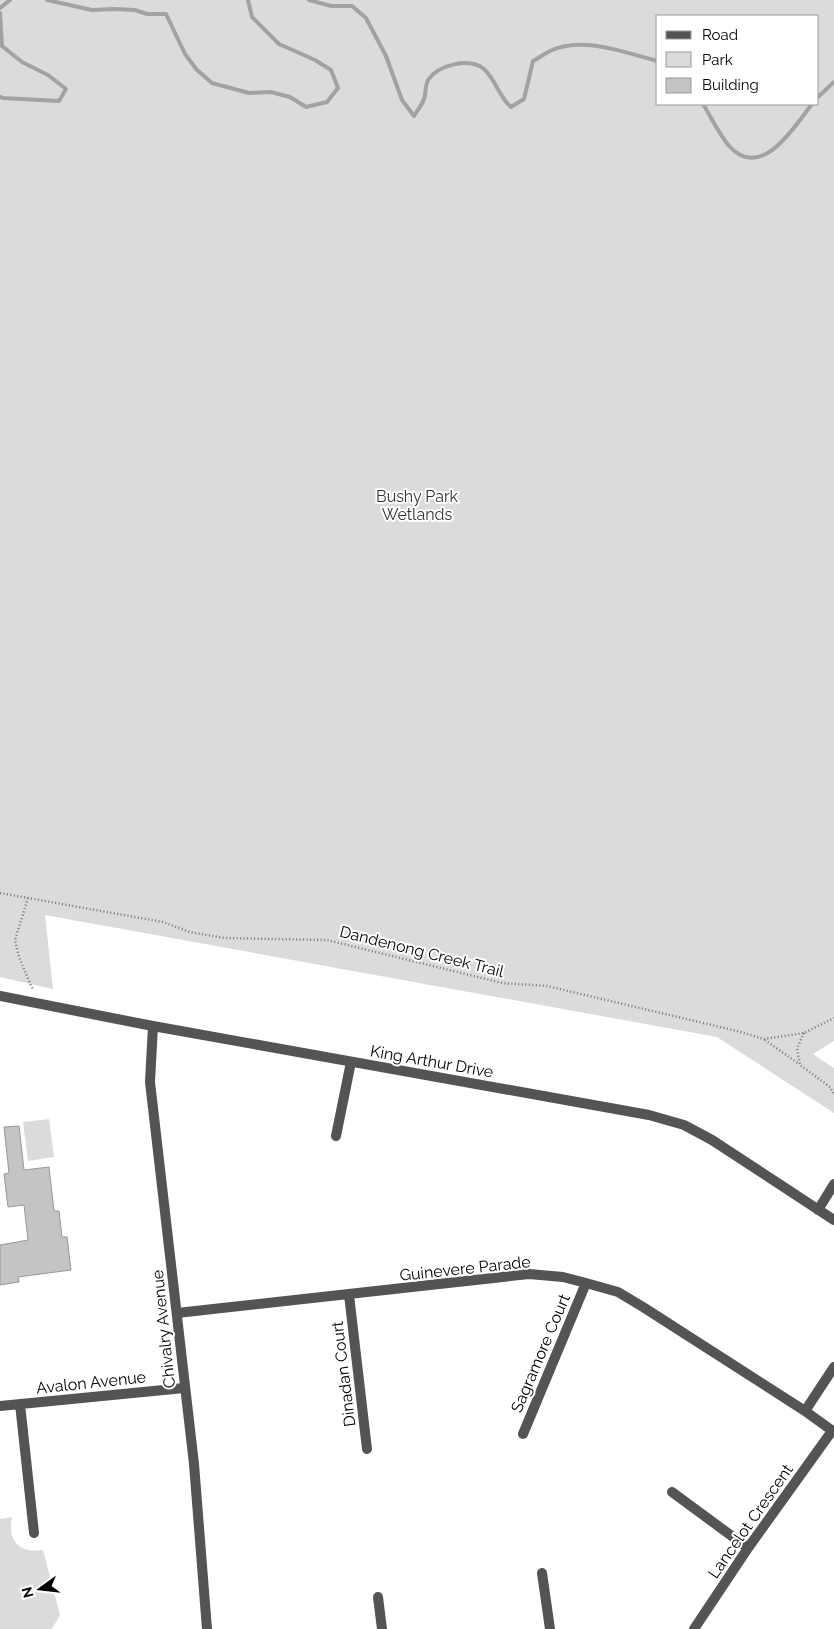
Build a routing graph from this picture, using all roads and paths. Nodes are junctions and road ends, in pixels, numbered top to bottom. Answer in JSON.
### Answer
{"nodes":[{"id":1,"x":0,"y":893,"type":"edge"},
{"id":2,"x":28,"y":898,"type":"junction"},
{"id":3,"x":0,"y":996,"type":"edge"},
{"id":4,"x":31,"y":1003,"type":"junction"},
{"id":5,"x":834,"y":1018,"type":"edge"},
{"id":6,"x":153,"y":1026,"type":"junction"},
{"id":7,"x":804,"y":1034,"type":"junction"},
{"id":8,"x":764,"y":1039,"type":"junction"},
{"id":9,"x":351,"y":1062,"type":"junction"},
{"id":10,"x":800,"y":1065,"type":"junction"},
{"id":11,"x":834,"y":1094,"type":"edge"},
{"id":12,"x":336,"y":1136,"type":"dead end"},
{"id":13,"x":834,"y":1184,"type":"edge"},
{"id":14,"x":818,"y":1210,"type":"junction"},
{"id":15,"x":834,"y":1220,"type":"edge"},
{"id":16,"x":586,"y":1283,"type":"junction"},
{"id":17,"x":349,"y":1295,"type":"junction"},
{"id":18,"x":177,"y":1313,"type":"junction"},
{"id":19,"x":834,"y":1367,"type":"edge"},
{"id":20,"x":184,"y":1388,"type":"junction"},
{"id":21,"x":20,"y":1404,"type":"junction"},
{"id":22,"x":0,"y":1406,"type":"edge"},
{"id":23,"x":805,"y":1411,"type":"junction"},
{"id":24,"x":833,"y":1431,"type":"edge"},
{"id":25,"x":523,"y":1434,"type":"dead end"},
{"id":26,"x":367,"y":1449,"type":"dead end"},
{"id":27,"x":672,"y":1492,"type":"dead end"},
{"id":28,"x":34,"y":1533,"type":"dead end"},
{"id":29,"x":748,"y":1548,"type":"junction"},
{"id":30,"x":542,"y":1573,"type":"dead end"},
{"id":31,"x":378,"y":1597,"type":"dead end"},
{"id":32,"x":207,"y":1629,"type":"edge"},
{"id":33,"x":382,"y":1629,"type":"edge"},
{"id":34,"x":550,"y":1629,"type":"edge"},
{"id":35,"x":694,"y":1629,"type":"edge"}],
"edges":[{"from":1,"to":2,"type":"path","name":"Dandenong Creek Trail"},
{"from":2,"to":4,"type":"path"},
{"from":2,"to":8,"type":"path","name":"Dandenong Creek Trail"},
{"from":3,"to":4,"type":"street","name":"King Arthur Drive"},
{"from":4,"to":6,"type":"street","name":"King Arthur Drive"},
{"from":5,"to":7,"type":"path","name":"Dandenong Creek Trail"},
{"from":6,"to":9,"type":"street","name":"King Arthur Drive"},
{"from":6,"to":18,"type":"street","name":"Chivalry Avenue"},
{"from":7,"to":8,"type":"path","name":"Dandenong Creek Trail"},
{"from":7,"to":10,"type":"path"},
{"from":8,"to":10,"type":"path"},
{"from":9,"to":12,"type":"street"},
{"from":9,"to":14,"type":"street","name":"King Arthur Drive"},
{"from":10,"to":11,"type":"path"},
{"from":13,"to":14,"type":"street"},
{"from":14,"to":15,"type":"street","name":"King Arthur Drive"},
{"from":16,"to":17,"type":"street","name":"Guinevere Parade"},
{"from":16,"to":23,"type":"street","name":"Guinevere Parade"},
{"from":16,"to":25,"type":"street","name":"Sagramore Court"},
{"from":17,"to":18,"type":"street","name":"Guinevere Parade"},
{"from":17,"to":26,"type":"street","name":"Dinadan Court"},
{"from":18,"to":20,"type":"street","name":"Chivalry Avenue"},
{"from":19,"to":23,"type":"street"},
{"from":20,"to":21,"type":"street","name":"Avalon Avenue"},
{"from":20,"to":32,"type":"street","name":"Chivalry Avenue"},
{"from":21,"to":22,"type":"street","name":"Avalon Avenue"},
{"from":21,"to":28,"type":"street"},
{"from":23,"to":24,"type":"street","name":"Guinevere Parade"},
{"from":24,"to":29,"type":"street","name":"Lancelot Crescent"},
{"from":27,"to":29,"type":"street"},
{"from":29,"to":35,"type":"street","name":"Lancelot Crescent"},
{"from":30,"to":34,"type":"street"},
{"from":31,"to":33,"type":"street"}]}
